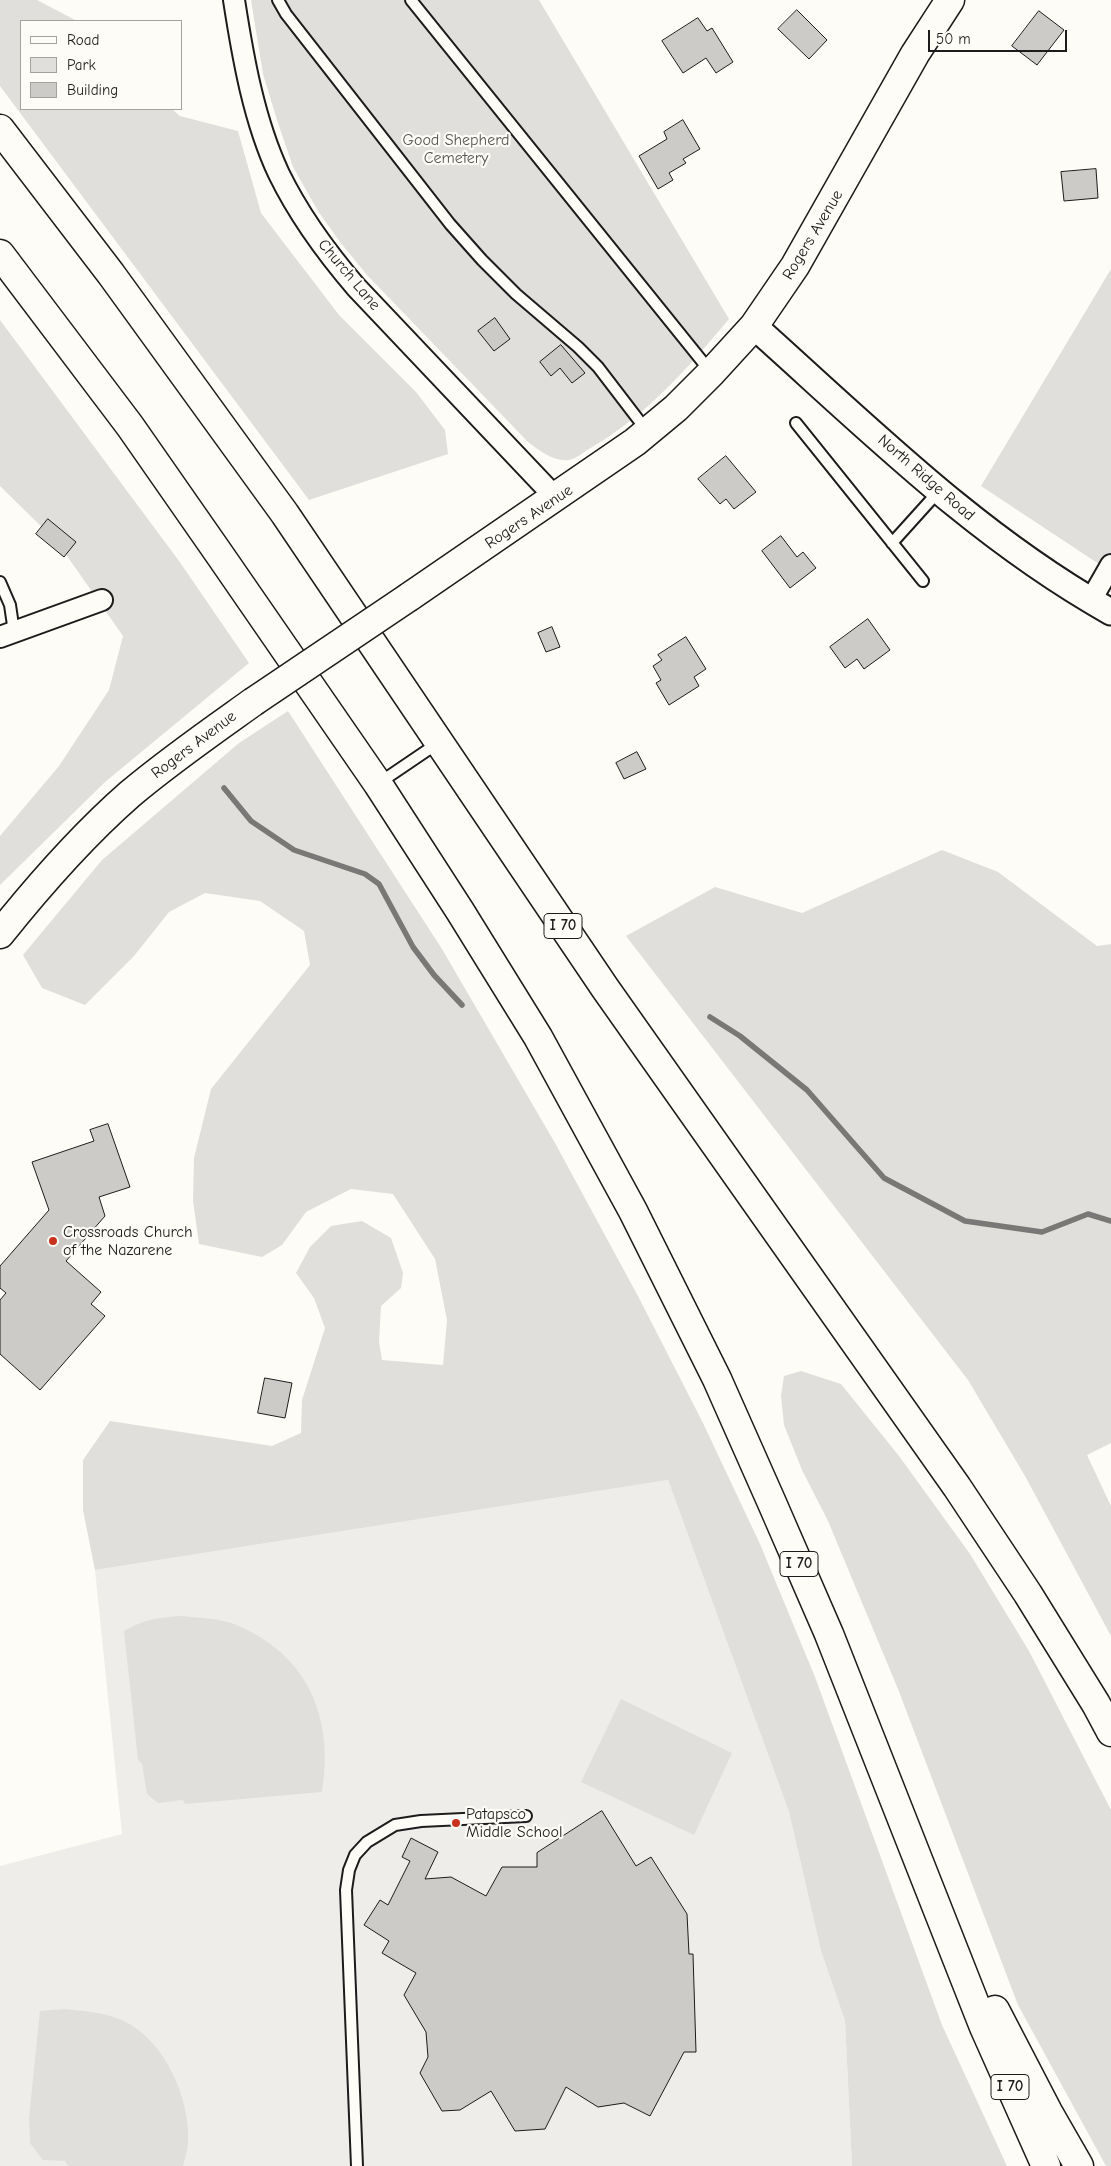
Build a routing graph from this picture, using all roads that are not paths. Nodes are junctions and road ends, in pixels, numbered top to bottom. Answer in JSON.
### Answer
{"nodes":[{"id":1,"x":234,"y":0,"type":"edge"},
{"id":2,"x":278,"y":0,"type":"edge"},
{"id":3,"x":411,"y":0,"type":"edge"},
{"id":4,"x":950,"y":0,"type":"edge"},
{"id":5,"x":0,"y":129,"type":"edge"},
{"id":6,"x":0,"y":254,"type":"edge"},
{"id":7,"x":754,"y":326,"type":"junction"},
{"id":8,"x":711,"y":374,"type":"junction"},
{"id":9,"x":796,"y":423,"type":"dead end"},
{"id":10,"x":647,"y":432,"type":"junction"},
{"id":11,"x":938,"y":492,"type":"junction"},
{"id":12,"x":556,"y":498,"type":"junction"},
{"id":13,"x":892,"y":543,"type":"junction"},
{"id":14,"x":1111,"y":565,"type":"edge"},
{"id":15,"x":923,"y":581,"type":"dead end"},
{"id":16,"x":0,"y":582,"type":"edge"},
{"id":17,"x":102,"y":600,"type":"dead end"},
{"id":18,"x":1101,"y":606,"type":"edge"},
{"id":19,"x":7,"y":634,"type":"edge"},
{"id":20,"x":438,"y":742,"type":"junction"},
{"id":21,"x":378,"y":784,"type":"junction"},
{"id":22,"x":0,"y":934,"type":"edge"},
{"id":23,"x":1111,"y":1732,"type":"edge"},
{"id":24,"x":888,"y":1782,"type":"junction"},
{"id":25,"x":526,"y":1816,"type":"dead end"},
{"id":26,"x":357,"y":2166,"type":"edge"},
{"id":27,"x":1046,"y":2166,"type":"edge"},
{"id":28,"x":1079,"y":2166,"type":"edge"}],
"edges":[{"from":1,"to":12,"type":"street","name":"Church Lane"},
{"from":2,"to":10,"type":"lane"},
{"from":3,"to":8,"type":"lane"},
{"from":4,"to":7,"type":"main road","name":"Rogers Avenue"},
{"from":5,"to":20,"type":"main road","number":"I 70"},
{"from":6,"to":21,"type":"main road","number":"I 70"},
{"from":7,"to":8,"type":"main road","name":"Rogers Avenue"},
{"from":7,"to":11,"type":"street","name":"North Ridge Road"},
{"from":8,"to":10,"type":"main road","name":"Rogers Avenue"},
{"from":9,"to":13,"type":"lane"},
{"from":10,"to":12,"type":"main road","name":"Rogers Avenue"},
{"from":11,"to":13,"type":"lane"},
{"from":11,"to":18,"type":"street","name":"North Ridge Road"},
{"from":12,"to":22,"type":"main road","name":"Rogers Avenue","bridge":true},
{"from":13,"to":15,"type":"lane"},
{"from":14,"to":18,"type":"street"},
{"from":16,"to":19,"type":"lane"},
{"from":17,"to":19,"type":"street"},
{"from":20,"to":21,"type":"lane"},
{"from":20,"to":23,"type":"main road","number":"I 70"},
{"from":21,"to":24,"type":"main road","number":"I 70"},
{"from":24,"to":27,"type":"main road","number":"I 70"},
{"from":24,"to":28,"type":"main road"},
{"from":25,"to":26,"type":"lane"}]}
